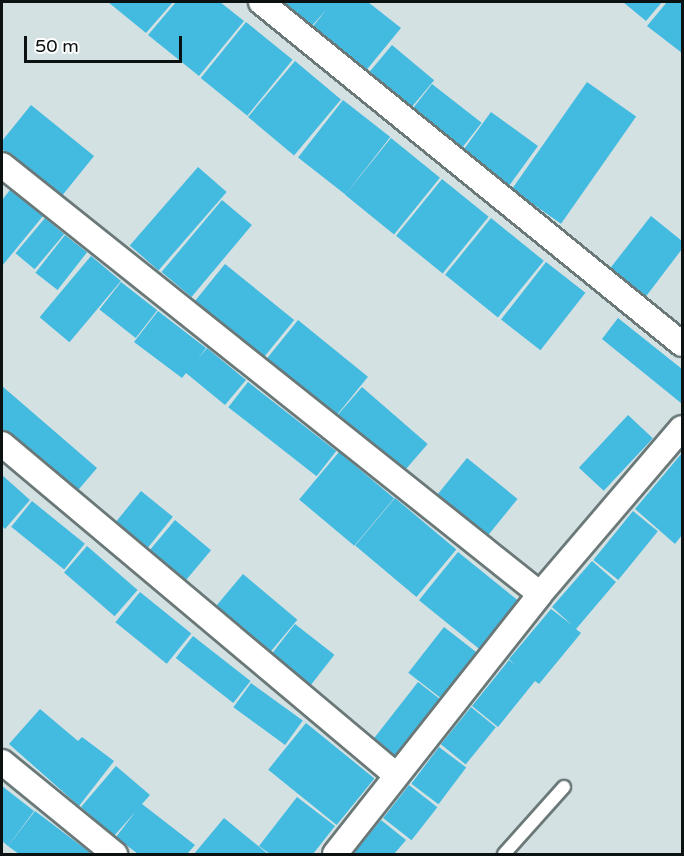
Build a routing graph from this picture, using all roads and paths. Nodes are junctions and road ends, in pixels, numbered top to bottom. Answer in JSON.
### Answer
{"nodes":[{"id":1,"x":261,"y":2,"type":"edge"},
{"id":2,"x":2,"y":165,"type":"edge"},
{"id":3,"x":682,"y":344,"type":"edge"},
{"id":4,"x":682,"y":428,"type":"edge"},
{"id":5,"x":2,"y":444,"type":"edge"},
{"id":6,"x":540,"y":594,"type":"junction"},
{"id":7,"x":2,"y":762,"type":"edge"},
{"id":8,"x":396,"y":775,"type":"junction"},
{"id":9,"x":564,"y":787,"type":"dead end"},
{"id":10,"x":115,"y":855,"type":"edge"},
{"id":11,"x":335,"y":855,"type":"edge"},
{"id":12,"x":504,"y":855,"type":"edge"}],
"edges":[{"from":1,"to":3,"type":"street"},
{"from":2,"to":6,"type":"street"},
{"from":4,"to":6,"type":"street"},
{"from":5,"to":8,"type":"street"},
{"from":6,"to":8,"type":"street"},
{"from":7,"to":10,"type":"street"},
{"from":8,"to":11,"type":"street"},
{"from":9,"to":12,"type":"lane"}]}
